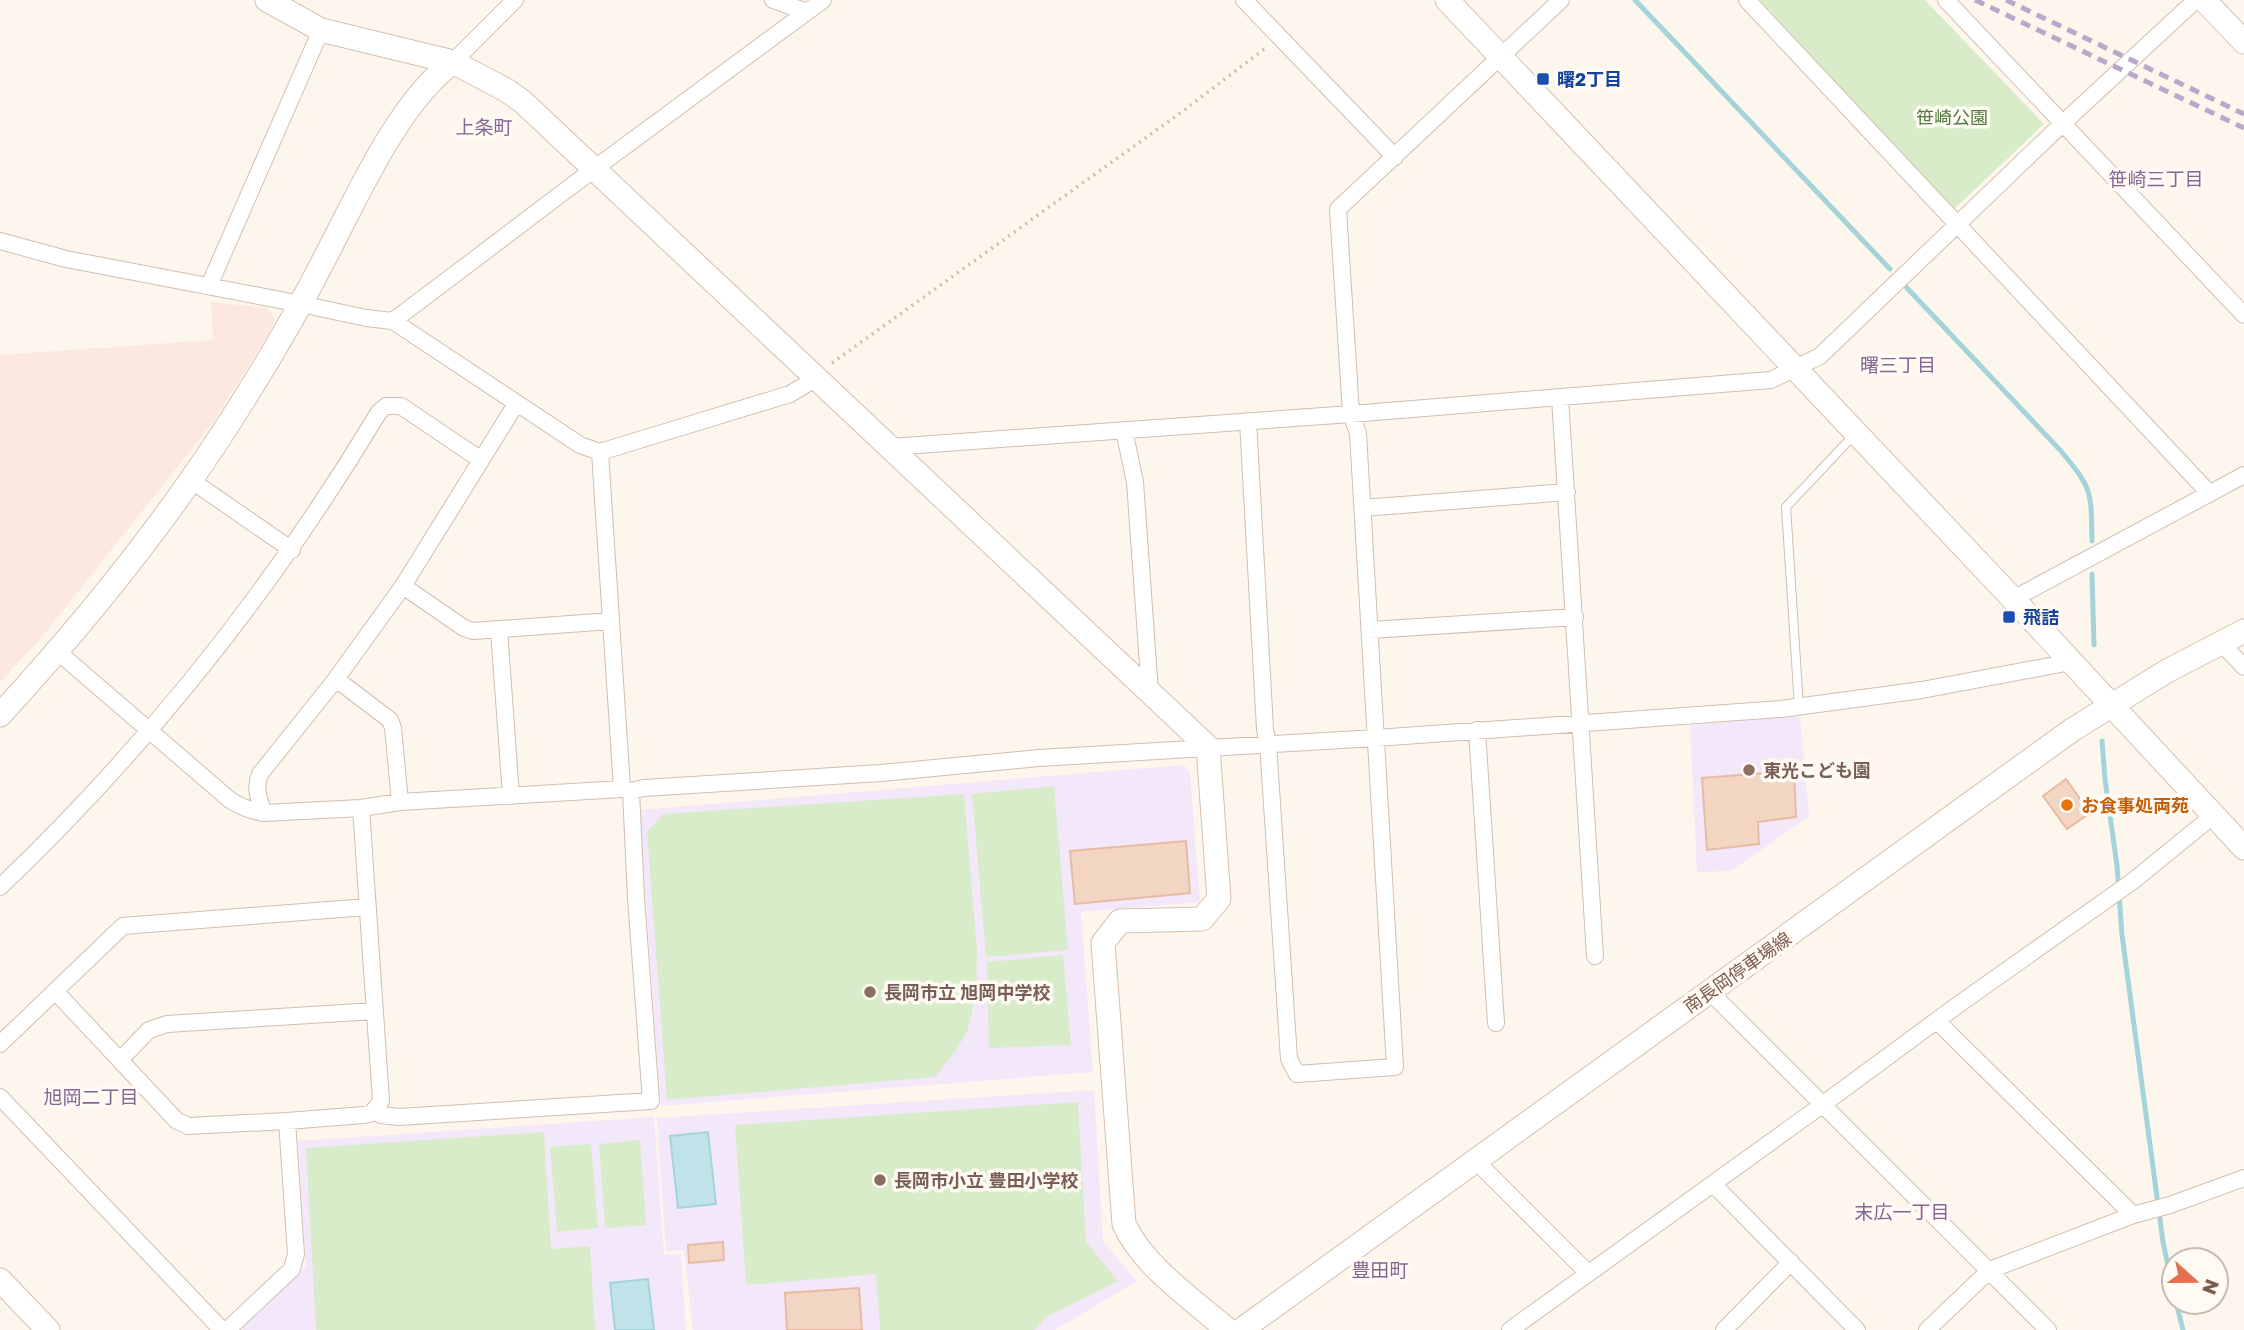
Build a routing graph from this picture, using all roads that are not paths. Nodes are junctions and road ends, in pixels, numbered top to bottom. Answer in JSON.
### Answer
{"nodes":[{"id":1,"x":267,"y":0,"type":"edge"},
{"id":2,"x":515,"y":0,"type":"edge"},
{"id":3,"x":773,"y":0,"type":"edge"},
{"id":4,"x":823,"y":0,"type":"edge"},
{"id":5,"x":1244,"y":0,"type":"edge"},
{"id":6,"x":1447,"y":0,"type":"edge"},
{"id":7,"x":1561,"y":0,"type":"edge"},
{"id":8,"x":1747,"y":0,"type":"edge"},
{"id":9,"x":1946,"y":0,"type":"edge"},
{"id":10,"x":2196,"y":0,"type":"edge"},
{"id":11,"x":2204,"y":0,"type":"edge"},
{"id":12,"x":807,"y":12,"type":"junction"},
{"id":13,"x":321,"y":30,"type":"junction"},
{"id":14,"x":2244,"y":42,"type":"edge"},
{"id":15,"x":1501,"y":57,"type":"junction"},
{"id":16,"x":453,"y":62,"type":"junction"},
{"id":17,"x":2062,"y":124,"type":"junction"},
{"id":18,"x":1395,"y":157,"type":"junction"},
{"id":19,"x":594,"y":169,"type":"junction"},
{"id":20,"x":1956,"y":224,"type":"junction"},
{"id":21,"x":0,"y":241,"type":"edge"},
{"id":22,"x":209,"y":286,"type":"junction"},
{"id":23,"x":301,"y":304,"type":"junction"},
{"id":24,"x":2244,"y":315,"type":"edge"},
{"id":25,"x":393,"y":321,"type":"junction"},
{"id":26,"x":1796,"y":370,"type":"junction"},
{"id":27,"x":815,"y":379,"type":"junction"},
{"id":28,"x":1560,"y":398,"type":"junction"},
{"id":29,"x":516,"y":404,"type":"junction"},
{"id":30,"x":1351,"y":414,"type":"junction"},
{"id":31,"x":1248,"y":421,"type":"junction"},
{"id":32,"x":1124,"y":430,"type":"junction"},
{"id":33,"x":1856,"y":433,"type":"junction"},
{"id":34,"x":890,"y":447,"type":"junction"},
{"id":35,"x":600,"y":452,"type":"junction"},
{"id":36,"x":481,"y":460,"type":"junction"},
{"id":37,"x":2244,"y":475,"type":"edge"},
{"id":38,"x":192,"y":481,"type":"junction"},
{"id":39,"x":1567,"y":492,"type":"junction"},
{"id":40,"x":2210,"y":494,"type":"junction"},
{"id":41,"x":1363,"y":508,"type":"junction"},
{"id":42,"x":292,"y":550,"type":"junction"},
{"id":43,"x":403,"y":586,"type":"junction"},
{"id":44,"x":2013,"y":599,"type":"junction"},
{"id":45,"x":1575,"y":617,"type":"junction"},
{"id":46,"x":611,"y":621,"type":"junction"},
{"id":47,"x":499,"y":630,"type":"junction"},
{"id":48,"x":1370,"y":630,"type":"junction"},
{"id":49,"x":2244,"y":631,"type":"edge"},
{"id":50,"x":2220,"y":642,"type":"junction"},
{"id":51,"x":58,"y":652,"type":"junction"},
{"id":52,"x":2071,"y":663,"type":"junction"},
{"id":53,"x":2244,"y":667,"type":"edge"},
{"id":54,"x":336,"y":680,"type":"junction"},
{"id":55,"x":1150,"y":692,"type":"junction"},
{"id":56,"x":2111,"y":705,"type":"junction"},
{"id":57,"x":1799,"y":707,"type":"junction"},
{"id":58,"x":0,"y":715,"type":"edge"},
{"id":59,"x":1582,"y":723,"type":"junction"},
{"id":60,"x":1477,"y":730,"type":"junction"},
{"id":61,"x":150,"y":731,"type":"junction"},
{"id":62,"x":1376,"y":738,"type":"junction"},
{"id":63,"x":1268,"y":744,"type":"junction"},
{"id":64,"x":1208,"y":747,"type":"junction"},
{"id":65,"x":626,"y":790,"type":"junction"},
{"id":66,"x":511,"y":796,"type":"junction"},
{"id":67,"x":400,"y":802,"type":"junction"},
{"id":68,"x":361,"y":808,"type":"junction"},
{"id":69,"x":264,"y":813,"type":"junction"},
{"id":70,"x":2214,"y":815,"type":"junction"},
{"id":71,"x":2244,"y":848,"type":"edge"},
{"id":72,"x":0,"y":887,"type":"edge"},
{"id":73,"x":367,"y":907,"type":"junction"},
{"id":74,"x":1595,"y":956,"type":"dead end"},
{"id":75,"x":55,"y":991,"type":"junction"},
{"id":76,"x":1710,"y":992,"type":"junction"},
{"id":77,"x":375,"y":1011,"type":"junction"},
{"id":78,"x":1937,"y":1021,"type":"junction"},
{"id":79,"x":1496,"y":1023,"type":"dead end"},
{"id":80,"x":0,"y":1044,"type":"edge"},
{"id":81,"x":120,"y":1060,"type":"junction"},
{"id":82,"x":0,"y":1097,"type":"edge"},
{"id":83,"x":1822,"y":1105,"type":"junction"},
{"id":84,"x":375,"y":1111,"type":"junction"},
{"id":85,"x":287,"y":1121,"type":"junction"},
{"id":86,"x":1476,"y":1161,"type":"junction"},
{"id":87,"x":2244,"y":1178,"type":"edge"},
{"id":88,"x":1713,"y":1184,"type":"junction"},
{"id":89,"x":2139,"y":1213,"type":"junction"},
{"id":90,"x":1791,"y":1262,"type":"junction"},
{"id":91,"x":1990,"y":1270,"type":"junction"},
{"id":92,"x":1588,"y":1273,"type":"junction"},
{"id":93,"x":0,"y":1280,"type":"edge"},
{"id":94,"x":48,"y":1330,"type":"edge"},
{"id":95,"x":222,"y":1330,"type":"edge"},
{"id":96,"x":227,"y":1330,"type":"edge"},
{"id":97,"x":1228,"y":1330,"type":"edge"},
{"id":98,"x":1241,"y":1330,"type":"edge"},
{"id":99,"x":1510,"y":1330,"type":"edge"},
{"id":100,"x":1724,"y":1330,"type":"edge"},
{"id":101,"x":1857,"y":1330,"type":"edge"},
{"id":102,"x":1927,"y":1330,"type":"edge"},
{"id":103,"x":2048,"y":1330,"type":"edge"}],
"edges":[{"from":1,"to":13,"type":"street"},
{"from":2,"to":16,"type":"street"},
{"from":3,"to":12,"type":"street"},
{"from":4,"to":12,"type":"street"},
{"from":5,"to":18,"type":"street"},
{"from":6,"to":15,"type":"street"},
{"from":7,"to":15,"type":"street"},
{"from":8,"to":20,"type":"street"},
{"from":9,"to":17,"type":"street"},
{"from":10,"to":17,"type":"street"},
{"from":11,"to":14,"type":"street"},
{"from":12,"to":19,"type":"street"},
{"from":13,"to":16,"type":"street"},
{"from":13,"to":22,"type":"street"},
{"from":15,"to":18,"type":"street"},
{"from":15,"to":26,"type":"street"},
{"from":16,"to":19,"type":"street"},
{"from":16,"to":23,"type":"street"},
{"from":17,"to":20,"type":"street"},
{"from":17,"to":24,"type":"street"},
{"from":18,"to":30,"type":"street"},
{"from":19,"to":25,"type":"street"},
{"from":19,"to":27,"type":"street"},
{"from":20,"to":26,"type":"street"},
{"from":20,"to":40,"type":"street"},
{"from":21,"to":22,"type":"street"},
{"from":22,"to":23,"type":"street"},
{"from":23,"to":25,"type":"street"},
{"from":23,"to":38,"type":"street"},
{"from":25,"to":29,"type":"street"},
{"from":26,"to":28,"type":"street"},
{"from":26,"to":33,"type":"street"},
{"from":27,"to":34,"type":"street"},
{"from":27,"to":35,"type":"street"},
{"from":28,"to":30,"type":"street"},
{"from":28,"to":39,"type":"street"},
{"from":29,"to":35,"type":"street"},
{"from":29,"to":36,"type":"street"},
{"from":30,"to":31,"type":"street"},
{"from":30,"to":41,"type":"street"},
{"from":31,"to":32,"type":"street"},
{"from":31,"to":63,"type":"street"},
{"from":32,"to":34,"type":"street"},
{"from":32,"to":55,"type":"street"},
{"from":33,"to":44,"type":"street"},
{"from":33,"to":57,"type":"lane"},
{"from":34,"to":55,"type":"street"},
{"from":35,"to":46,"type":"street"},
{"from":36,"to":42,"type":"street"},
{"from":36,"to":43,"type":"street"},
{"from":37,"to":40,"type":"street"},
{"from":38,"to":42,"type":"street"},
{"from":38,"to":51,"type":"street"},
{"from":39,"to":41,"type":"street"},
{"from":39,"to":45,"type":"street"},
{"from":40,"to":44,"type":"street"},
{"from":41,"to":48,"type":"street"},
{"from":42,"to":61,"type":"street"},
{"from":43,"to":47,"type":"street"},
{"from":43,"to":54,"type":"street"},
{"from":44,"to":52,"type":"street"},
{"from":45,"to":48,"type":"street"},
{"from":45,"to":59,"type":"street"},
{"from":46,"to":47,"type":"street"},
{"from":46,"to":65,"type":"street"},
{"from":47,"to":66,"type":"street"},
{"from":48,"to":62,"type":"street"},
{"from":49,"to":50,"type":"street","name":"南長岡停車場線"},
{"from":50,"to":53,"type":"street"},
{"from":50,"to":56,"type":"street","name":"南長岡停車場線"},
{"from":51,"to":58,"type":"street"},
{"from":51,"to":61,"type":"street"},
{"from":52,"to":56,"type":"street"},
{"from":52,"to":57,"type":"street"},
{"from":54,"to":67,"type":"street"},
{"from":54,"to":69,"type":"street"},
{"from":55,"to":64,"type":"street"},
{"from":56,"to":70,"type":"street"},
{"from":56,"to":76,"type":"street","name":"南長岡停車場線"},
{"from":57,"to":59,"type":"street"},
{"from":59,"to":60,"type":"street"},
{"from":59,"to":74,"type":"street"},
{"from":60,"to":62,"type":"street"},
{"from":60,"to":79,"type":"street"},
{"from":61,"to":69,"type":"street"},
{"from":61,"to":72,"type":"street"},
{"from":62,"to":63,"type":"street"},
{"from":62,"to":63,"type":"street"},
{"from":63,"to":64,"type":"street"},
{"from":64,"to":65,"type":"street"},
{"from":64,"to":97,"type":"street"},
{"from":65,"to":66,"type":"street"},
{"from":65,"to":84,"type":"street"},
{"from":66,"to":67,"type":"street"},
{"from":67,"to":68,"type":"street"},
{"from":68,"to":69,"type":"street"},
{"from":68,"to":73,"type":"street"},
{"from":70,"to":71,"type":"street"},
{"from":70,"to":78,"type":"street"},
{"from":73,"to":75,"type":"street"},
{"from":73,"to":77,"type":"street"},
{"from":75,"to":80,"type":"street"},
{"from":75,"to":81,"type":"street"},
{"from":76,"to":83,"type":"street"},
{"from":76,"to":86,"type":"street","name":"南長岡停車場線"},
{"from":77,"to":81,"type":"street"},
{"from":77,"to":84,"type":"street"},
{"from":78,"to":83,"type":"street"},
{"from":78,"to":89,"type":"street"},
{"from":81,"to":85,"type":"street"},
{"from":82,"to":95,"type":"street"},
{"from":83,"to":88,"type":"street"},
{"from":83,"to":91,"type":"street"},
{"from":84,"to":85,"type":"street"},
{"from":85,"to":96,"type":"street"},
{"from":86,"to":92,"type":"street"},
{"from":86,"to":98,"type":"street","name":"南長岡停車場線"},
{"from":87,"to":89,"type":"street"},
{"from":88,"to":90,"type":"street"},
{"from":88,"to":92,"type":"street"},
{"from":89,"to":91,"type":"street"},
{"from":90,"to":100,"type":"street"},
{"from":90,"to":101,"type":"street"},
{"from":91,"to":102,"type":"street"},
{"from":91,"to":103,"type":"street"},
{"from":92,"to":99,"type":"street"},
{"from":93,"to":94,"type":"street"}]}
